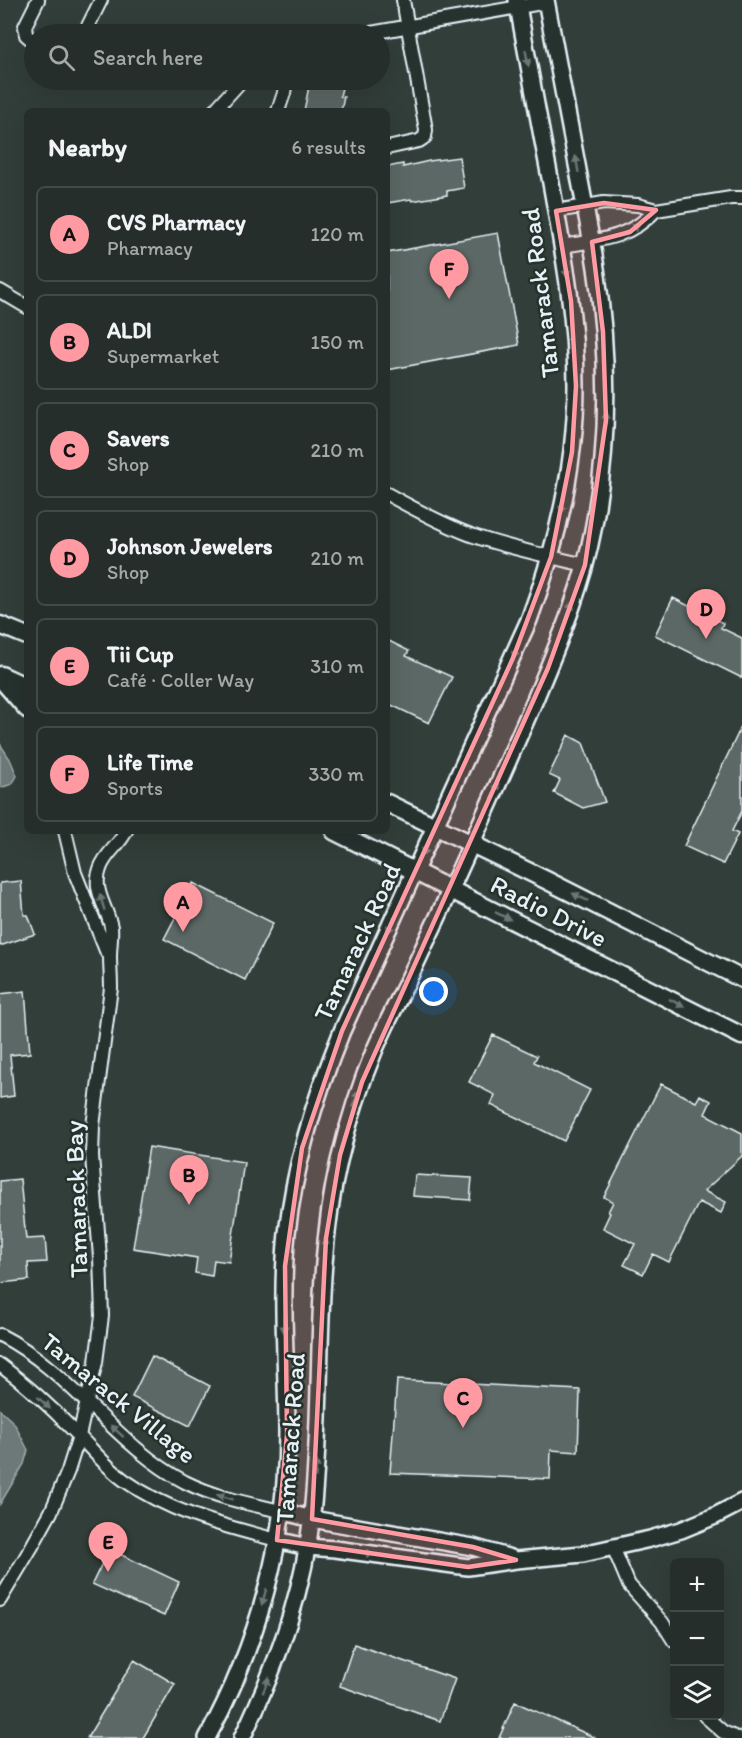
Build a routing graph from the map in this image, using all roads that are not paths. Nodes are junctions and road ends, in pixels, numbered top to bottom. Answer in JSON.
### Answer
{"nodes":[{"id":1,"x":38,"y":0,"type":"edge"},
{"id":2,"x":101,"y":0,"type":"edge"},
{"id":3,"x":403,"y":0,"type":"edge"},
{"id":4,"x":547,"y":1,"type":"edge"},
{"id":5,"x":517,"y":3,"type":"edge"},
{"id":6,"x":26,"y":24,"type":"edge"},
{"id":7,"x":89,"y":24,"type":"edge"},
{"id":8,"x":408,"y":27,"type":"junction"},
{"id":9,"x":390,"y":30,"type":"edge"},
{"id":10,"x":233,"y":90,"type":"edge"},
{"id":11,"x":284,"y":90,"type":"edge"},
{"id":12,"x":217,"y":108,"type":"edge"},
{"id":13,"x":279,"y":108,"type":"edge"},
{"id":14,"x":390,"y":147,"type":"edge"},
{"id":15,"x":742,"y":198,"type":"edge"},
{"id":16,"x":584,"y":206,"type":"junction"},
{"id":17,"x":656,"y":210,"type":"junction"},
{"id":18,"x":556,"y":211,"type":"junction"},
{"id":19,"x":592,"y":242,"type":"junction"},
{"id":20,"x":562,"y":246,"type":"junction"},
{"id":21,"x":0,"y":291,"type":"edge"},
{"id":22,"x":24,"y":305,"type":"edge"},
{"id":23,"x":390,"y":496,"type":"edge"},
{"id":24,"x":551,"y":557,"type":"junction"},
{"id":25,"x":585,"y":565,"type":"junction"},
{"id":26,"x":0,"y":625,"type":"edge"},
{"id":27,"x":24,"y":635,"type":"edge"},
{"id":28,"x":0,"y":677,"type":"edge"},
{"id":29,"x":24,"y":686,"type":"edge"},
{"id":30,"x":24,"y":706,"type":"edge"},
{"id":31,"x":390,"y":804,"type":"edge"},
{"id":32,"x":436,"y":827,"type":"junction"},
{"id":33,"x":66,"y":834,"type":"edge"},
{"id":34,"x":124,"y":834,"type":"edge"},
{"id":35,"x":340,"y":834,"type":"edge"},
{"id":36,"x":471,"y":844,"type":"junction"},
{"id":37,"x":416,"y":872,"type":"junction"},
{"id":38,"x":450,"y":890,"type":"junction"},
{"id":39,"x":110,"y":959,"type":"junction"},
{"id":40,"x":742,"y":979,"type":"edge"},
{"id":41,"x":742,"y":1036,"type":"edge"},
{"id":42,"x":0,"y":1335,"type":"edge"},
{"id":43,"x":0,"y":1365,"type":"edge"},
{"id":44,"x":87,"y":1402,"type":"junction"},
{"id":45,"x":79,"y":1436,"type":"junction"},
{"id":46,"x":742,"y":1502,"type":"edge"},
{"id":47,"x":281,"y":1511,"type":"junction"},
{"id":48,"x":312,"y":1519,"type":"junction"},
{"id":49,"x":277,"y":1540,"type":"junction"},
{"id":50,"x":307,"y":1547,"type":"junction"},
{"id":51,"x":613,"y":1547,"type":"junction"},
{"id":52,"x":516,"y":1560,"type":"junction"},
{"id":53,"x":0,"y":1600,"type":"edge"},
{"id":54,"x":670,"y":1634,"type":"edge"},
{"id":55,"x":710,"y":1720,"type":"edge"},
{"id":56,"x":207,"y":1738,"type":"edge"},
{"id":57,"x":242,"y":1738,"type":"edge"},
{"id":58,"x":737,"y":1738,"type":"edge"}],
"edges":[{"from":1,"to":6,"type":"street"},
{"from":2,"to":7,"type":"street"},
{"from":3,"to":8,"type":"street"},
{"from":4,"to":5,"type":"street"},
{"from":16,"to":4,"type":"street","name":"Tamarack Road","one_way":true},
{"from":5,"to":8,"type":"street"},
{"from":5,"to":18,"type":"street","name":"Tamarack Road","one_way":true},
{"from":8,"to":9,"type":"street"},
{"from":8,"to":14,"type":"street"},
{"from":10,"to":12,"type":"street"},
{"from":11,"to":13,"type":"street"},
{"from":15,"to":17,"type":"street"},
{"from":16,"to":17,"type":"street"},
{"from":16,"to":18,"type":"street"},
{"from":16,"to":19,"type":"street","name":"Tamarack Road"},
{"from":19,"to":17,"type":"street","one_way":true},
{"from":18,"to":20,"type":"street","name":"Tamarack Road"},
{"from":19,"to":20,"type":"street"},
{"from":25,"to":19,"type":"street","name":"Tamarack Road","one_way":true},
{"from":20,"to":24,"type":"street","name":"Tamarack Road","one_way":true},
{"from":21,"to":22,"type":"street"},
{"from":23,"to":24,"type":"street"},
{"from":24,"to":25,"type":"street"},
{"from":24,"to":32,"type":"street","name":"Tamarack Road","one_way":true},
{"from":36,"to":25,"type":"street","name":"Tamarack Road","one_way":true},
{"from":26,"to":27,"type":"main road"},
{"from":28,"to":29,"type":"main road"},
{"from":28,"to":30,"type":"main road"},
{"from":31,"to":32,"type":"main road","name":"Radio Drive"},
{"from":32,"to":36,"type":"main road","name":"Radio Drive"},
{"from":32,"to":37,"type":"street","name":"Tamarack Road","one_way":true},
{"from":33,"to":39,"type":"street","name":"Tamarack Bay"},
{"from":39,"to":34,"type":"street","name":"Tamarack Bay","one_way":true},
{"from":35,"to":37,"type":"main road","name":"Radio Drive"},
{"from":36,"to":38,"type":"street","name":"Tamarack Road"},
{"from":40,"to":36,"type":"main road","name":"Radio Drive","one_way":true},
{"from":37,"to":38,"type":"main road","name":"Radio Drive"},
{"from":37,"to":47,"type":"street","name":"Tamarack Road","one_way":true},
{"from":38,"to":41,"type":"main road","name":"Radio Drive","one_way":true},
{"from":48,"to":38,"type":"street","name":"Tamarack Road","one_way":true},
{"from":39,"to":44,"type":"street","name":"Tamarack Bay"},
{"from":42,"to":44,"type":"street","name":"Tamarack Village"},
{"from":43,"to":45,"type":"street","name":"Tamarack Village","one_way":true},
{"from":44,"to":45,"type":"street","name":"Tamarack Bay"},
{"from":47,"to":44,"type":"street","name":"Tamarack Village","one_way":true},
{"from":45,"to":49,"type":"street","name":"Tamarack Village"},
{"from":45,"to":53,"type":"street","name":"Tamarack Bay"},
{"from":46,"to":51,"type":"street"},
{"from":47,"to":48,"type":"street"},
{"from":47,"to":49,"type":"street","name":"Tamarack Road"},
{"from":48,"to":50,"type":"street","name":"Tamarack Road"},
{"from":48,"to":52,"type":"street"},
{"from":49,"to":50,"type":"street"},
{"from":49,"to":56,"type":"street","name":"Tamarack Road","one_way":true},
{"from":50,"to":52,"type":"street","one_way":true},
{"from":57,"to":50,"type":"street","name":"Tamarack Road","one_way":true},
{"from":51,"to":52,"type":"street"},
{"from":51,"to":54,"type":"street"},
{"from":55,"to":58,"type":"street"}]}
